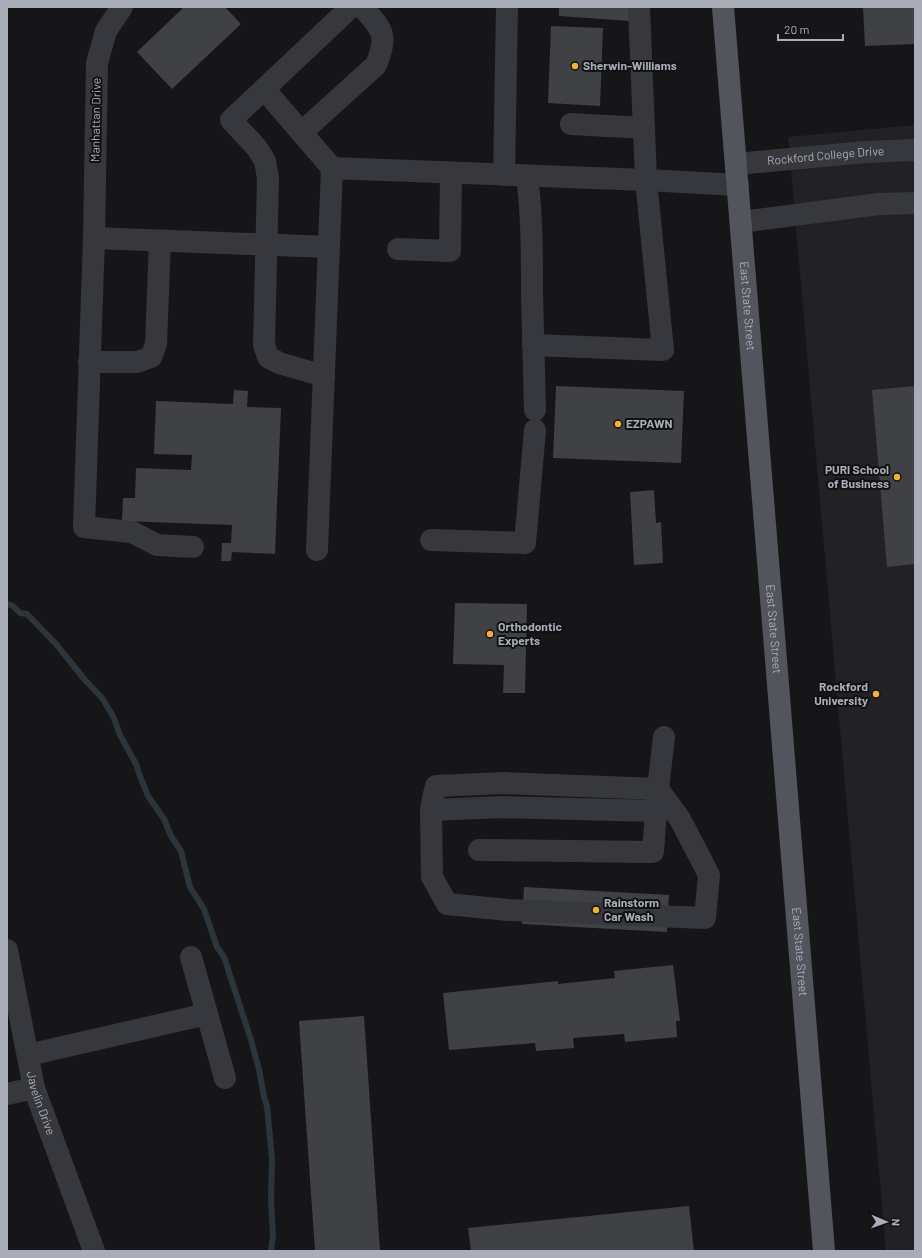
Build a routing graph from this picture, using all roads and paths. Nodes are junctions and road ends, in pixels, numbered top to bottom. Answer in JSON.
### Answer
{"nodes":[{"id":1,"x":122,"y":7,"type":"edge"},
{"id":2,"x":351,"y":7,"type":"edge"},
{"id":3,"x":362,"y":7,"type":"edge"},
{"id":4,"x":507,"y":7,"type":"edge"},
{"id":5,"x":639,"y":7,"type":"edge"},
{"id":6,"x":723,"y":7,"type":"edge"},
{"id":7,"x":264,"y":89,"type":"junction"},
{"id":8,"x":571,"y":124,"type":"dead end"},
{"id":9,"x":644,"y":128,"type":"junction"},
{"id":10,"x":302,"y":132,"type":"junction"},
{"id":11,"x":915,"y":150,"type":"edge"},
{"id":12,"x":332,"y":168,"type":"junction"},
{"id":13,"x":451,"y":173,"type":"junction"},
{"id":14,"x":504,"y":175,"type":"junction"},
{"id":15,"x":737,"y":175,"type":"junction"},
{"id":16,"x":527,"y":176,"type":"junction"},
{"id":17,"x":646,"y":180,"type":"junction"},
{"id":18,"x":915,"y":203,"type":"edge"},
{"id":19,"x":741,"y":222,"type":"junction"},
{"id":20,"x":94,"y":238,"type":"junction"},
{"id":21,"x":160,"y":241,"type":"junction"},
{"id":22,"x":267,"y":245,"type":"junction"},
{"id":23,"x":329,"y":247,"type":"junction"},
{"id":24,"x":398,"y":249,"type":"dead end"},
{"id":25,"x":533,"y":345,"type":"junction"},
{"id":26,"x":90,"y":362,"type":"junction"},
{"id":27,"x":324,"y":376,"type":"junction"},
{"id":28,"x":431,"y":540,"type":"dead end"},
{"id":29,"x":193,"y":547,"type":"dead end"},
{"id":30,"x":317,"y":550,"type":"dead end"},
{"id":31,"x":664,"y":737,"type":"dead end"},
{"id":32,"x":657,"y":799,"type":"junction"},
{"id":33,"x":479,"y":850,"type":"dead end"},
{"id":34,"x":7,"y":950,"type":"edge"},
{"id":35,"x":191,"y":957,"type":"dead end"},
{"id":36,"x":207,"y":1014,"type":"junction"},
{"id":37,"x":28,"y":1055,"type":"junction"},
{"id":38,"x":225,"y":1078,"type":"dead end"},
{"id":39,"x":34,"y":1088,"type":"junction"},
{"id":40,"x":7,"y":1094,"type":"edge"},
{"id":41,"x":94,"y":1251,"type":"edge"},
{"id":42,"x":824,"y":1251,"type":"edge"}],
"edges":[{"from":1,"to":20,"type":"street","name":"Manhattan Drive"},
{"from":2,"to":7,"type":"street"},
{"from":3,"to":10,"type":"street"},
{"from":4,"to":14,"type":"street"},
{"from":5,"to":9,"type":"street"},
{"from":6,"to":15,"type":"main road","name":"East State Street"},
{"from":7,"to":10,"type":"street"},
{"from":7,"to":22,"type":"street"},
{"from":8,"to":9,"type":"street"},
{"from":9,"to":17,"type":"street"},
{"from":10,"to":12,"type":"street"},
{"from":11,"to":15,"type":"street","name":"Rockford College Drive"},
{"from":12,"to":13,"type":"street","name":"Rockford College Drive"},
{"from":12,"to":23,"type":"street"},
{"from":13,"to":14,"type":"street","name":"Rockford College Drive"},
{"from":13,"to":24,"type":"street"},
{"from":14,"to":16,"type":"street","name":"Rockford College Drive"},
{"from":15,"to":17,"type":"street","name":"Rockford College Drive"},
{"from":15,"to":19,"type":"main road","name":"East State Street"},
{"from":16,"to":17,"type":"street","name":"Rockford College Drive"},
{"from":16,"to":25,"type":"street"},
{"from":17,"to":25,"type":"street"},
{"from":18,"to":19,"type":"street"},
{"from":19,"to":42,"type":"main road","name":"East State Street"},
{"from":20,"to":21,"type":"street"},
{"from":20,"to":26,"type":"street","name":"Manhattan Drive"},
{"from":21,"to":22,"type":"street"},
{"from":21,"to":26,"type":"street"},
{"from":22,"to":23,"type":"street"},
{"from":22,"to":27,"type":"street"},
{"from":23,"to":27,"type":"street"},
{"from":25,"to":28,"type":"street"},
{"from":26,"to":29,"type":"street","name":"Manhattan Drive"},
{"from":27,"to":30,"type":"street"},
{"from":31,"to":32,"type":"street"},
{"from":32,"to":32,"type":"street"},
{"from":32,"to":33,"type":"street"},
{"from":34,"to":37,"type":"street","name":"Javelin Drive"},
{"from":35,"to":36,"type":"street"},
{"from":36,"to":37,"type":"street"},
{"from":36,"to":38,"type":"street"},
{"from":37,"to":39,"type":"street","name":"Javelin Drive"},
{"from":39,"to":40,"type":"street"},
{"from":39,"to":41,"type":"street","name":"Javelin Drive"}]}
